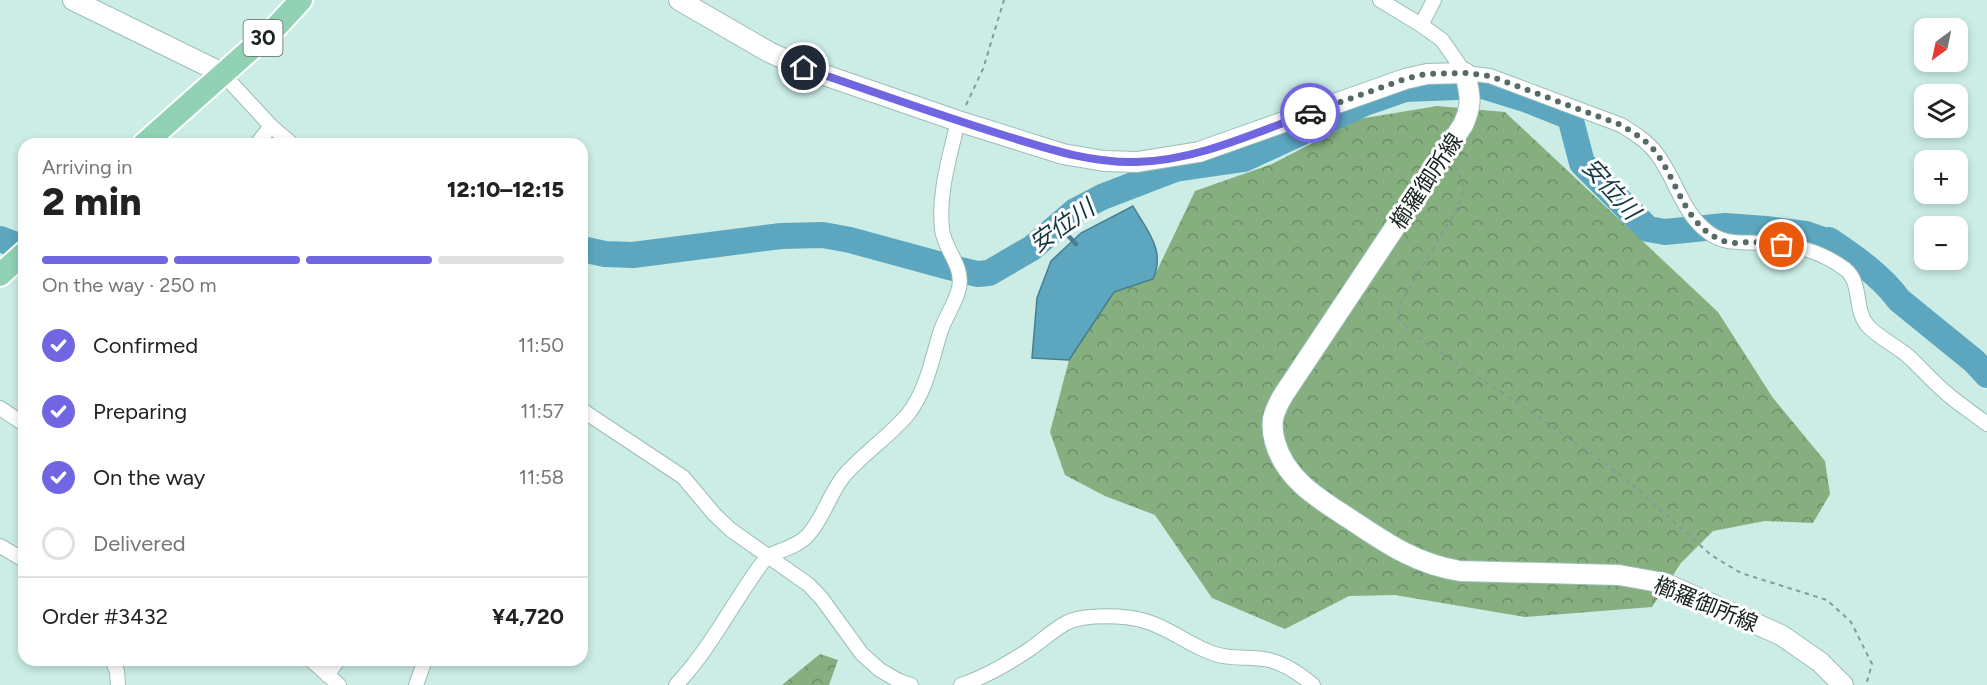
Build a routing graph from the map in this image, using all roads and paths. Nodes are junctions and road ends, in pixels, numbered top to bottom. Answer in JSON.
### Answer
{"nodes":[{"id":1,"x":73,"y":0,"type":"edge"},
{"id":2,"x":301,"y":0,"type":"edge"},
{"id":3,"x":679,"y":0,"type":"edge"},
{"id":4,"x":1004,"y":0,"type":"edge"},
{"id":5,"x":1380,"y":0,"type":"edge"},
{"id":6,"x":1434,"y":0,"type":"edge"},
{"id":7,"x":1422,"y":25,"type":"junction"},
{"id":8,"x":222,"y":74,"type":"junction"},
{"id":9,"x":1468,"y":85,"type":"junction"},
{"id":10,"x":958,"y":121,"type":"junction"},
{"id":11,"x":271,"y":126,"type":"junction"},
{"id":12,"x":151,"y":138,"type":"edge"},
{"id":13,"x":262,"y":138,"type":"edge"},
{"id":14,"x":284,"y":138,"type":"edge"},
{"id":15,"x":1448,"y":148,"type":"junction"},
{"id":16,"x":0,"y":408,"type":"edge"},
{"id":17,"x":588,"y":414,"type":"edge"},
{"id":18,"x":18,"y":420,"type":"edge"},
{"id":19,"x":1987,"y":424,"type":"edge"},
{"id":20,"x":0,"y":546,"type":"edge"},
{"id":21,"x":18,"y":556,"type":"edge"},
{"id":22,"x":767,"y":556,"type":"junction"},
{"id":23,"x":114,"y":666,"type":"edge"},
{"id":24,"x":317,"y":666,"type":"edge"},
{"id":25,"x":334,"y":666,"type":"edge"},
{"id":26,"x":423,"y":666,"type":"edge"},
{"id":27,"x":327,"y":675,"type":"junction"},
{"id":28,"x":118,"y":685,"type":"edge"},
{"id":29,"x":339,"y":685,"type":"edge"},
{"id":30,"x":416,"y":685,"type":"edge"},
{"id":31,"x":676,"y":685,"type":"edge"},
{"id":32,"x":911,"y":685,"type":"edge"},
{"id":33,"x":961,"y":685,"type":"edge"},
{"id":34,"x":1313,"y":685,"type":"edge"},
{"id":35,"x":1843,"y":685,"type":"edge"},
{"id":36,"x":1866,"y":685,"type":"edge"}],
"edges":[{"from":1,"to":8,"type":"main road"},
{"from":2,"to":8,"type":"main road","number":"30"},
{"from":3,"to":10,"type":"main road"},
{"from":4,"to":10,"type":"path"},
{"from":5,"to":7,"type":"street"},
{"from":6,"to":7,"type":"street"},
{"from":7,"to":9,"type":"street"},
{"from":8,"to":11,"type":"street"},
{"from":8,"to":12,"type":"main road","number":"30"},
{"from":9,"to":10,"type":"main road"},
{"from":9,"to":15,"type":"main road","name":"櫛羅御所線"},
{"from":9,"to":19,"type":"street"},
{"from":10,"to":22,"type":"street"},
{"from":11,"to":13,"type":"street"},
{"from":11,"to":14,"type":"street"},
{"from":15,"to":35,"type":"main road","name":"櫛羅御所線"},
{"from":15,"to":36,"type":"path"},
{"from":16,"to":18,"type":"street"},
{"from":17,"to":22,"type":"street"},
{"from":20,"to":21,"type":"street"},
{"from":22,"to":31,"type":"street"},
{"from":22,"to":32,"type":"street"},
{"from":23,"to":28,"type":"street"},
{"from":24,"to":27,"type":"street"},
{"from":25,"to":27,"type":"street"},
{"from":26,"to":30,"type":"street"},
{"from":27,"to":29,"type":"street"},
{"from":33,"to":34,"type":"street"}]}
